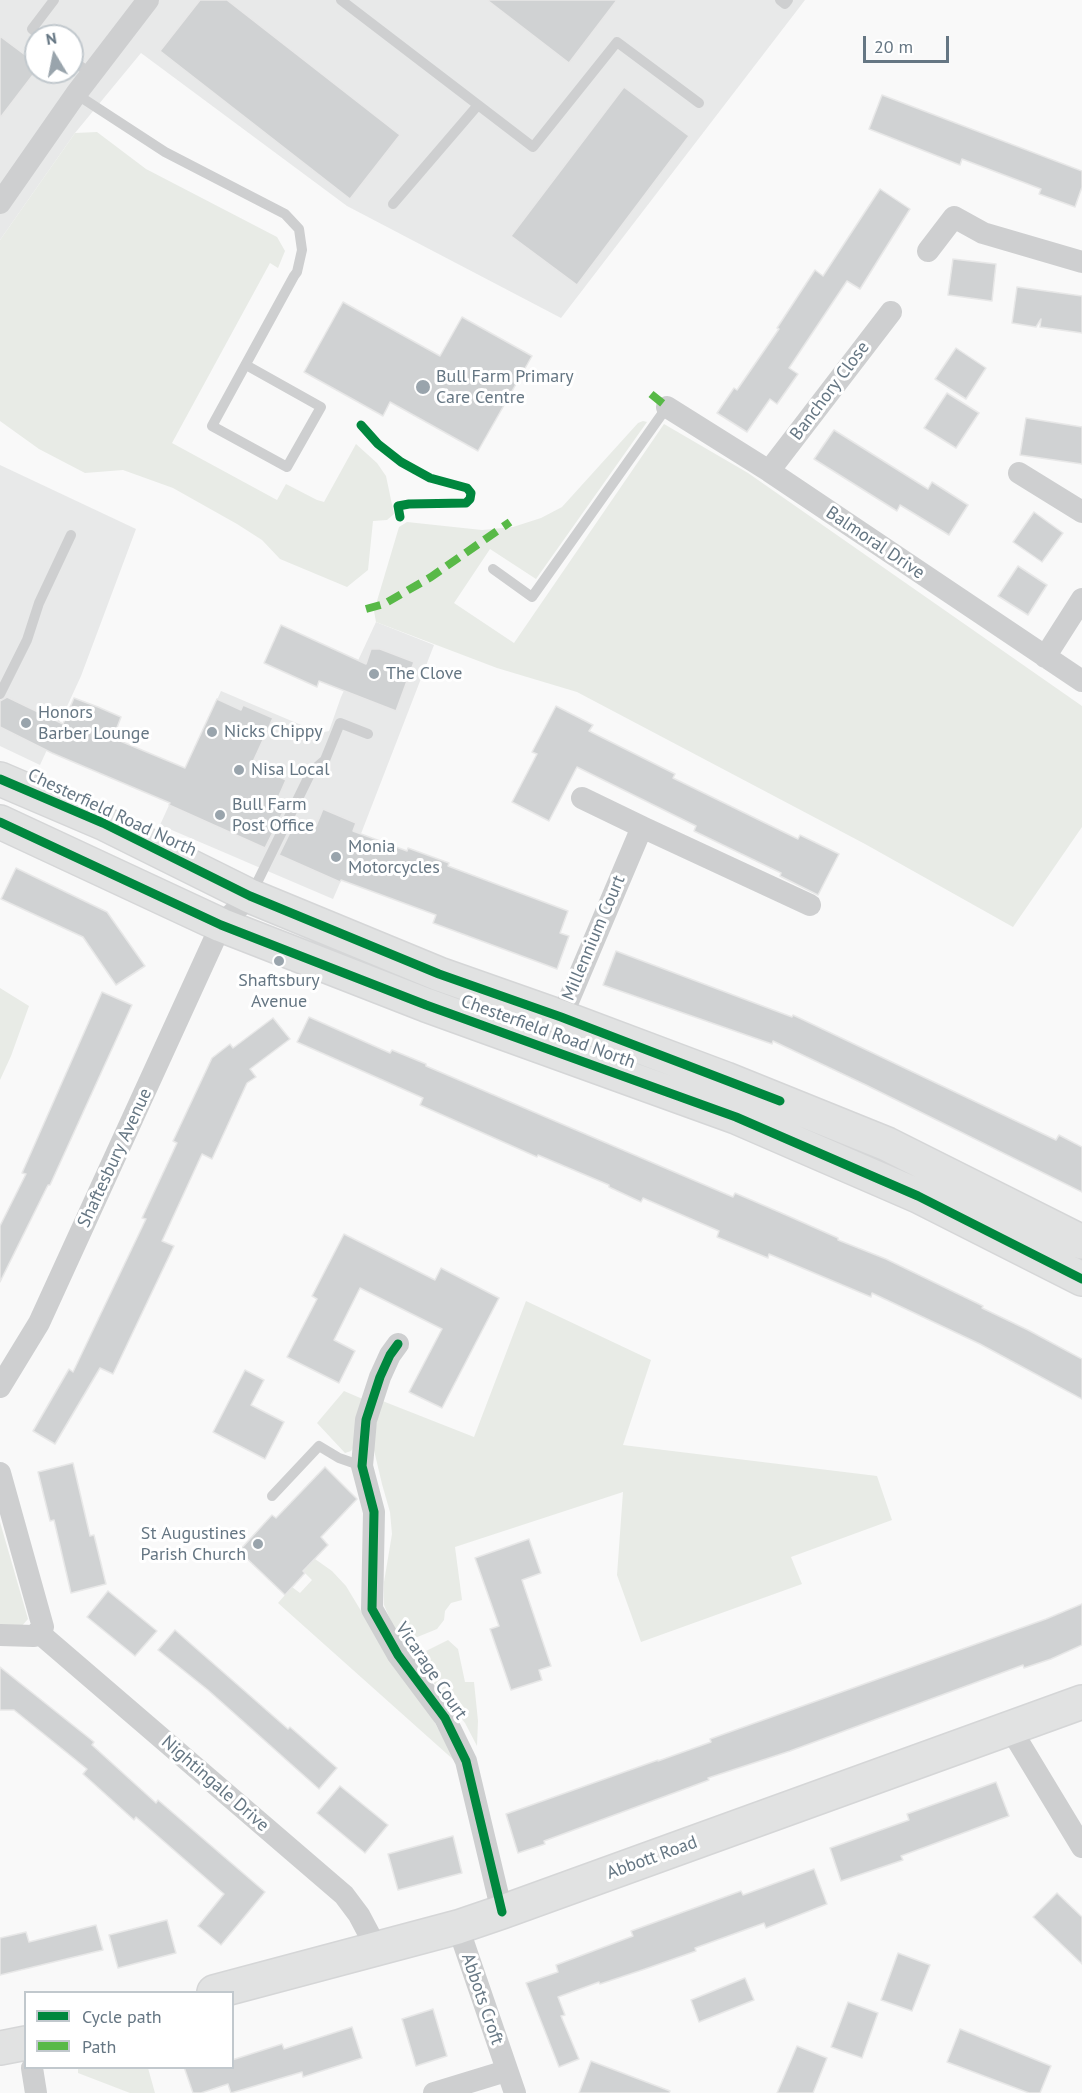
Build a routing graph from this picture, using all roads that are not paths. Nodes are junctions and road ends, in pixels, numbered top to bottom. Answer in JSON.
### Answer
{"nodes":[{"id":1,"x":54,"y":0,"type":"edge"},
{"id":2,"x":148,"y":0,"type":"edge"},
{"id":3,"x":341,"y":0,"type":"edge"},
{"id":4,"x":780,"y":0,"type":"edge"},
{"id":5,"x":788,"y":0,"type":"edge"},
{"id":6,"x":36,"y":24,"type":"edge"},
{"id":7,"x":84,"y":69,"type":"edge"},
{"id":8,"x":91,"y":74,"type":"junction"},
{"id":9,"x":76,"y":94,"type":"junction"},
{"id":10,"x":699,"y":103,"type":"dead end"},
{"id":11,"x":478,"y":105,"type":"junction"},
{"id":12,"x":0,"y":204,"type":"edge"},
{"id":13,"x":393,"y":204,"type":"dead end"},
{"id":14,"x":928,"y":251,"type":"dead end"},
{"id":15,"x":1082,"y":262,"type":"edge"},
{"id":16,"x":891,"y":312,"type":"dead end"},
{"id":17,"x":246,"y":365,"type":"junction"},
{"id":18,"x":667,"y":407,"type":"joint"},
{"id":19,"x":769,"y":471,"type":"junction"},
{"id":20,"x":1019,"y":473,"type":"dead end"},
{"id":21,"x":1082,"y":512,"type":"edge"},
{"id":22,"x":71,"y":535,"type":"dead end"},
{"id":23,"x":493,"y":569,"type":"dead end"},
{"id":24,"x":1082,"y":599,"type":"edge"},
{"id":25,"x":1046,"y":657,"type":"junction"},
{"id":26,"x":1082,"y":681,"type":"edge"},
{"id":27,"x":0,"y":694,"type":"edge"},
{"id":28,"x":368,"y":734,"type":"dead end"},
{"id":29,"x":0,"y":779,"type":"edge"},
{"id":30,"x":582,"y":798,"type":"dead end"},
{"id":31,"x":0,"y":822,"type":"edge"},
{"id":32,"x":642,"y":827,"type":"junction"},
{"id":33,"x":250,"y":896,"type":"junction"},
{"id":34,"x":810,"y":905,"type":"dead end"},
{"id":35,"x":221,"y":925,"type":"junction"},
{"id":36,"x":561,"y":1017,"type":"junction"},
{"id":37,"x":548,"y":1049,"type":"junction"},
{"id":38,"x":773,"y":1116,"type":"junction"},
{"id":39,"x":1082,"y":1242,"type":"edge"},
{"id":40,"x":1082,"y":1279,"type":"edge"},
{"id":41,"x":398,"y":1344,"type":"dead end"},
{"id":42,"x":0,"y":1387,"type":"edge"},
{"id":43,"x":362,"y":1466,"type":"junction"},
{"id":44,"x":0,"y":1473,"type":"edge"},
{"id":45,"x":273,"y":1496,"type":"dead end"},
{"id":46,"x":38,"y":1632,"type":"junction"},
{"id":47,"x":0,"y":1635,"type":"edge"},
{"id":48,"x":1082,"y":1702,"type":"edge"},
{"id":49,"x":1010,"y":1728,"type":"junction"},
{"id":50,"x":1082,"y":1847,"type":"edge"},
{"id":51,"x":502,"y":1912,"type":"junction"},
{"id":52,"x":458,"y":1927,"type":"junction"},
{"id":53,"x":376,"y":1949,"type":"junction"},
{"id":54,"x":218,"y":1991,"type":"edge"},
{"id":55,"x":24,"y":2043,"type":"edge"},
{"id":56,"x":0,"y":2048,"type":"edge"},
{"id":57,"x":32,"y":2069,"type":"edge"},
{"id":58,"x":506,"y":2071,"type":"junction"},
{"id":59,"x":36,"y":2093,"type":"edge"},
{"id":60,"x":434,"y":2093,"type":"edge"},
{"id":61,"x":515,"y":2093,"type":"edge"}],
"edges":[{"from":1,"to":6,"type":"lane"},
{"from":2,"to":8,"type":"street"},
{"from":3,"to":11,"type":"lane"},
{"from":4,"to":5,"type":"lane"},
{"from":7,"to":8,"type":"lane"},
{"from":8,"to":9,"type":"street"},
{"from":9,"to":12,"type":"street"},
{"from":9,"to":17,"type":"lane"},
{"from":10,"to":11,"type":"lane"},
{"from":11,"to":13,"type":"lane"},
{"from":14,"to":15,"type":"street"},
{"from":16,"to":19,"type":"street","name":"Banchory Close"},
{"from":17,"to":17,"type":"lane"},
{"from":18,"to":19,"type":"street","name":"Balmoral Drive"},
{"from":18,"to":23,"type":"lane"},
{"from":19,"to":25,"type":"street","name":"Balmoral Drive"},
{"from":20,"to":21,"type":"street"},
{"from":22,"to":27,"type":"lane"},
{"from":24,"to":25,"type":"street"},
{"from":25,"to":26,"type":"street","name":"Balmoral Drive"},
{"from":28,"to":33,"type":"lane"},
{"from":29,"to":33,"type":"main road","name":"Chesterfield Road North"},
{"from":30,"to":32,"type":"street"},
{"from":31,"to":35,"type":"main road","name":"Chesterfield Road North"},
{"from":32,"to":34,"type":"street"},
{"from":32,"to":36,"type":"street","name":"Millennium Court"},
{"from":33,"to":35,"type":"street"},
{"from":33,"to":36,"type":"main road","name":"Chesterfield Road North"},
{"from":35,"to":37,"type":"main road","name":"Chesterfield Road North"},
{"from":35,"to":42,"type":"street","name":"Shaftesbury Avenue"},
{"from":36,"to":37,"type":"street","name":"Millennium Court"},
{"from":36,"to":38,"type":"main road","name":"Chesterfield Road North"},
{"from":37,"to":38,"type":"main road","name":"Chesterfield Road North"},
{"from":38,"to":39,"type":"main road","name":"Chesterfield Road North"},
{"from":38,"to":40,"type":"main road","name":"Chesterfield Road North"},
{"from":41,"to":43,"type":"street","name":"Vicarage Court"},
{"from":43,"to":45,"type":"lane"},
{"from":43,"to":51,"type":"street","name":"Vicarage Court"},
{"from":44,"to":46,"type":"street"},
{"from":46,"to":47,"type":"street"},
{"from":46,"to":53,"type":"street","name":"Nightingale Drive"},
{"from":48,"to":49,"type":"main road","name":"Abbott Road"},
{"from":49,"to":50,"type":"street"},
{"from":49,"to":51,"type":"main road","name":"Abbott Road"},
{"from":51,"to":52,"type":"main road","name":"Abbott Road"},
{"from":52,"to":53,"type":"main road","name":"Abbott Road"},
{"from":52,"to":58,"type":"street","name":"Abbots Croft"},
{"from":53,"to":54,"type":"main road","name":"Abbott Road"},
{"from":55,"to":56,"type":"main road"},
{"from":57,"to":59,"type":"street"},
{"from":58,"to":60,"type":"street"},
{"from":58,"to":61,"type":"street","name":"Abbots Croft"}]}
